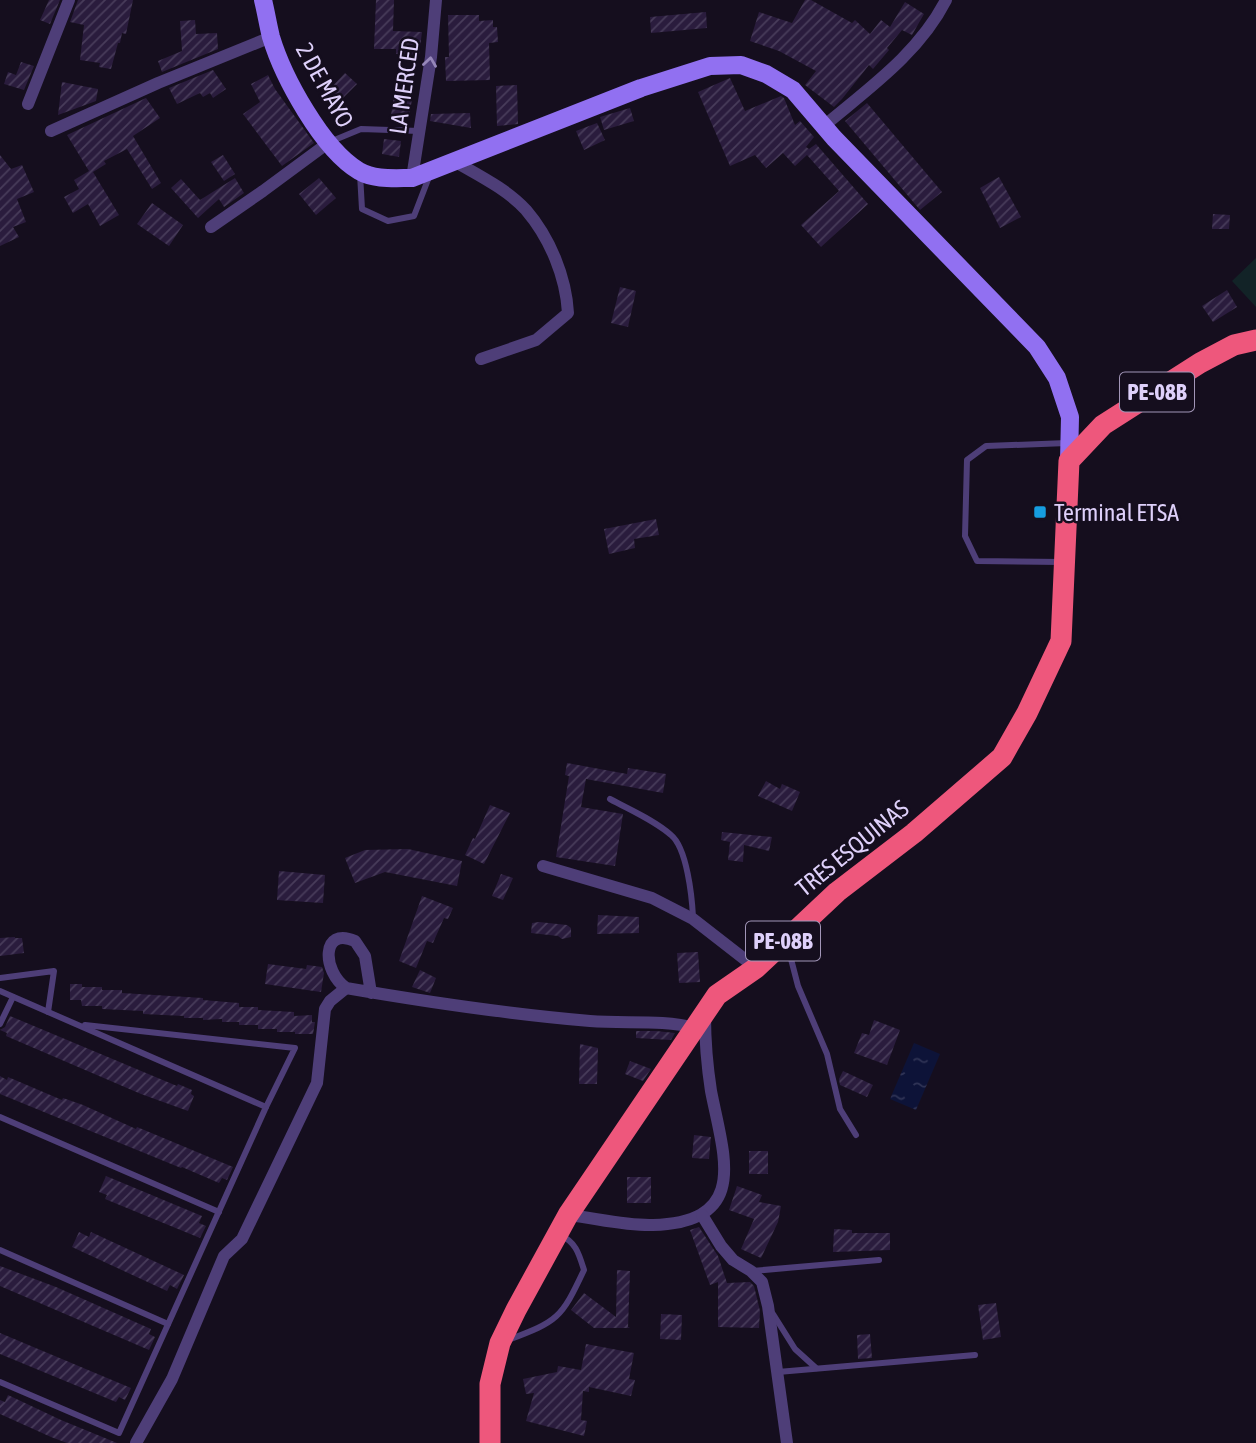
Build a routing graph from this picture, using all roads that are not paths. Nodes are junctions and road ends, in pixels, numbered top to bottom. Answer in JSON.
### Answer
{"nodes":[{"id":1,"x":69,"y":0,"type":"edge"},
{"id":2,"x":263,"y":0,"type":"edge"},
{"id":3,"x":436,"y":0,"type":"edge"},
{"id":4,"x":946,"y":0,"type":"edge"},
{"id":5,"x":271,"y":37,"type":"junction"},
{"id":6,"x":28,"y":104,"type":"dead end"},
{"id":7,"x":825,"y":125,"type":"junction"},
{"id":8,"x":51,"y":131,"type":"dead end"},
{"id":9,"x":419,"y":131,"type":"junction"},
{"id":10,"x":332,"y":147,"type":"junction"},
{"id":11,"x":454,"y":161,"type":"junction"},
{"id":12,"x":431,"y":170,"type":"junction"},
{"id":13,"x":360,"y":172,"type":"junction"},
{"id":14,"x":412,"y":178,"type":"junction"},
{"id":15,"x":211,"y":227,"type":"dead end"},
{"id":16,"x":1256,"y":340,"type":"edge"},
{"id":17,"x":481,"y":359,"type":"dead end"},
{"id":18,"x":1069,"y":452,"type":"junction"},
{"id":19,"x":1065,"y":562,"type":"junction"},
{"id":20,"x":610,"y":799,"type":"dead end"},
{"id":21,"x":543,"y":866,"type":"dead end"},
{"id":22,"x":693,"y":919,"type":"junction"},
{"id":23,"x":798,"y":926,"type":"junction"},
{"id":24,"x":756,"y":968,"type":"junction"},
{"id":25,"x":0,"y":978,"type":"edge"},
{"id":26,"x":346,"y":988,"type":"junction"},
{"id":27,"x":0,"y":991,"type":"edge"},
{"id":28,"x":370,"y":993,"type":"junction"},
{"id":29,"x":13,"y":997,"type":"junction"},
{"id":30,"x":48,"y":1012,"type":"junction"},
{"id":31,"x":700,"y":1022,"type":"junction"},
{"id":32,"x":0,"y":1024,"type":"edge"},
{"id":33,"x":76,"y":1024,"type":"junction"},
{"id":34,"x":266,"y":1107,"type":"junction"},
{"id":35,"x":0,"y":1117,"type":"edge"},
{"id":36,"x":856,"y":1135,"type":"dead end"},
{"id":37,"x":219,"y":1212,"type":"junction"},
{"id":38,"x":568,"y":1215,"type":"junction"},
{"id":39,"x":702,"y":1215,"type":"junction"},
{"id":40,"x":556,"y":1234,"type":"junction"},
{"id":41,"x":0,"y":1250,"type":"edge"},
{"id":42,"x":879,"y":1260,"type":"dead end"},
{"id":43,"x":751,"y":1271,"type":"junction"},
{"id":44,"x":768,"y":1307,"type":"junction"},
{"id":45,"x":168,"y":1324,"type":"junction"},
{"id":46,"x":500,"y":1343,"type":"junction"},
{"id":47,"x":975,"y":1355,"type":"dead end"},
{"id":48,"x":817,"y":1368,"type":"junction"},
{"id":49,"x":776,"y":1372,"type":"junction"},
{"id":50,"x":0,"y":1382,"type":"edge"},
{"id":51,"x":119,"y":1433,"type":"junction"},
{"id":52,"x":114,"y":1443,"type":"edge"},
{"id":53,"x":136,"y":1443,"type":"edge"},
{"id":54,"x":489,"y":1443,"type":"edge"},
{"id":55,"x":788,"y":1443,"type":"edge"}],
"edges":[{"from":1,"to":6,"type":"street"},
{"from":2,"to":5,"type":"main road","name":"2 DE MAYO"},
{"from":9,"to":3,"type":"street","name":"LA MERCED","one_way":true},
{"from":4,"to":7,"type":"street"},
{"from":5,"to":8,"type":"street"},
{"from":5,"to":10,"type":"main road","name":"2 DE MAYO"},
{"from":7,"to":11,"type":"main road"},
{"from":7,"to":18,"type":"main road"},
{"from":9,"to":10,"type":"lane"},
{"from":9,"to":14,"type":"street","name":"LA MERCED"},
{"from":10,"to":13,"type":"main road","name":"2 DE MAYO"},
{"from":10,"to":15,"type":"street"},
{"from":11,"to":12,"type":"main road"},
{"from":11,"to":17,"type":"street"},
{"from":12,"to":13,"type":"lane"},
{"from":12,"to":14,"type":"main road"},
{"from":13,"to":14,"type":"main road"},
{"from":16,"to":18,"type":"highway","number":"PE-08B"},
{"from":18,"to":19,"type":"highway","name":"TRES ESQUINAS","number":"PE-08B"},
{"from":18,"to":19,"type":"lane"},
{"from":19,"to":23,"type":"highway","name":"TRES ESQUINAS","number":"PE-08B"},
{"from":20,"to":22,"type":"lane"},
{"from":21,"to":22,"type":"street"},
{"from":22,"to":24,"type":"street"},
{"from":23,"to":24,"type":"highway","name":"TRES ESQUINAS","number":"PE-08B"},
{"from":23,"to":36,"type":"lane"},
{"from":24,"to":31,"type":"highway","name":"TRES ESQUINAS","number":"PE-08B"},
{"from":25,"to":30,"type":"lane"},
{"from":26,"to":28,"type":"street"},
{"from":26,"to":28,"type":"street"},
{"from":26,"to":53,"type":"street"},
{"from":27,"to":29,"type":"lane"},
{"from":28,"to":31,"type":"street"},
{"from":29,"to":30,"type":"lane"},
{"from":29,"to":32,"type":"lane"},
{"from":30,"to":33,"type":"lane"},
{"from":31,"to":38,"type":"highway","name":"TRES ESQUINAS","number":"PE-08B"},
{"from":31,"to":39,"type":"street"},
{"from":33,"to":34,"type":"lane"},
{"from":33,"to":34,"type":"lane"},
{"from":34,"to":37,"type":"lane"},
{"from":35,"to":37,"type":"lane"},
{"from":37,"to":45,"type":"lane"},
{"from":38,"to":39,"type":"street"},
{"from":38,"to":40,"type":"highway","name":"TRES ESQUINAS","number":"PE-08B"},
{"from":39,"to":43,"type":"street"},
{"from":40,"to":46,"type":"highway","name":"TRES ESQUINAS","number":"PE-08B"},
{"from":40,"to":46,"type":"lane"},
{"from":41,"to":45,"type":"lane"},
{"from":42,"to":43,"type":"lane"},
{"from":43,"to":44,"type":"street"},
{"from":44,"to":48,"type":"lane"},
{"from":44,"to":49,"type":"street"},
{"from":45,"to":51,"type":"lane"},
{"from":46,"to":54,"type":"highway","name":"TRES ESQUINAS","number":"PE-08B"},
{"from":47,"to":48,"type":"lane"},
{"from":48,"to":49,"type":"lane"},
{"from":49,"to":55,"type":"street"},
{"from":50,"to":51,"type":"lane"},
{"from":51,"to":52,"type":"lane"}]}
